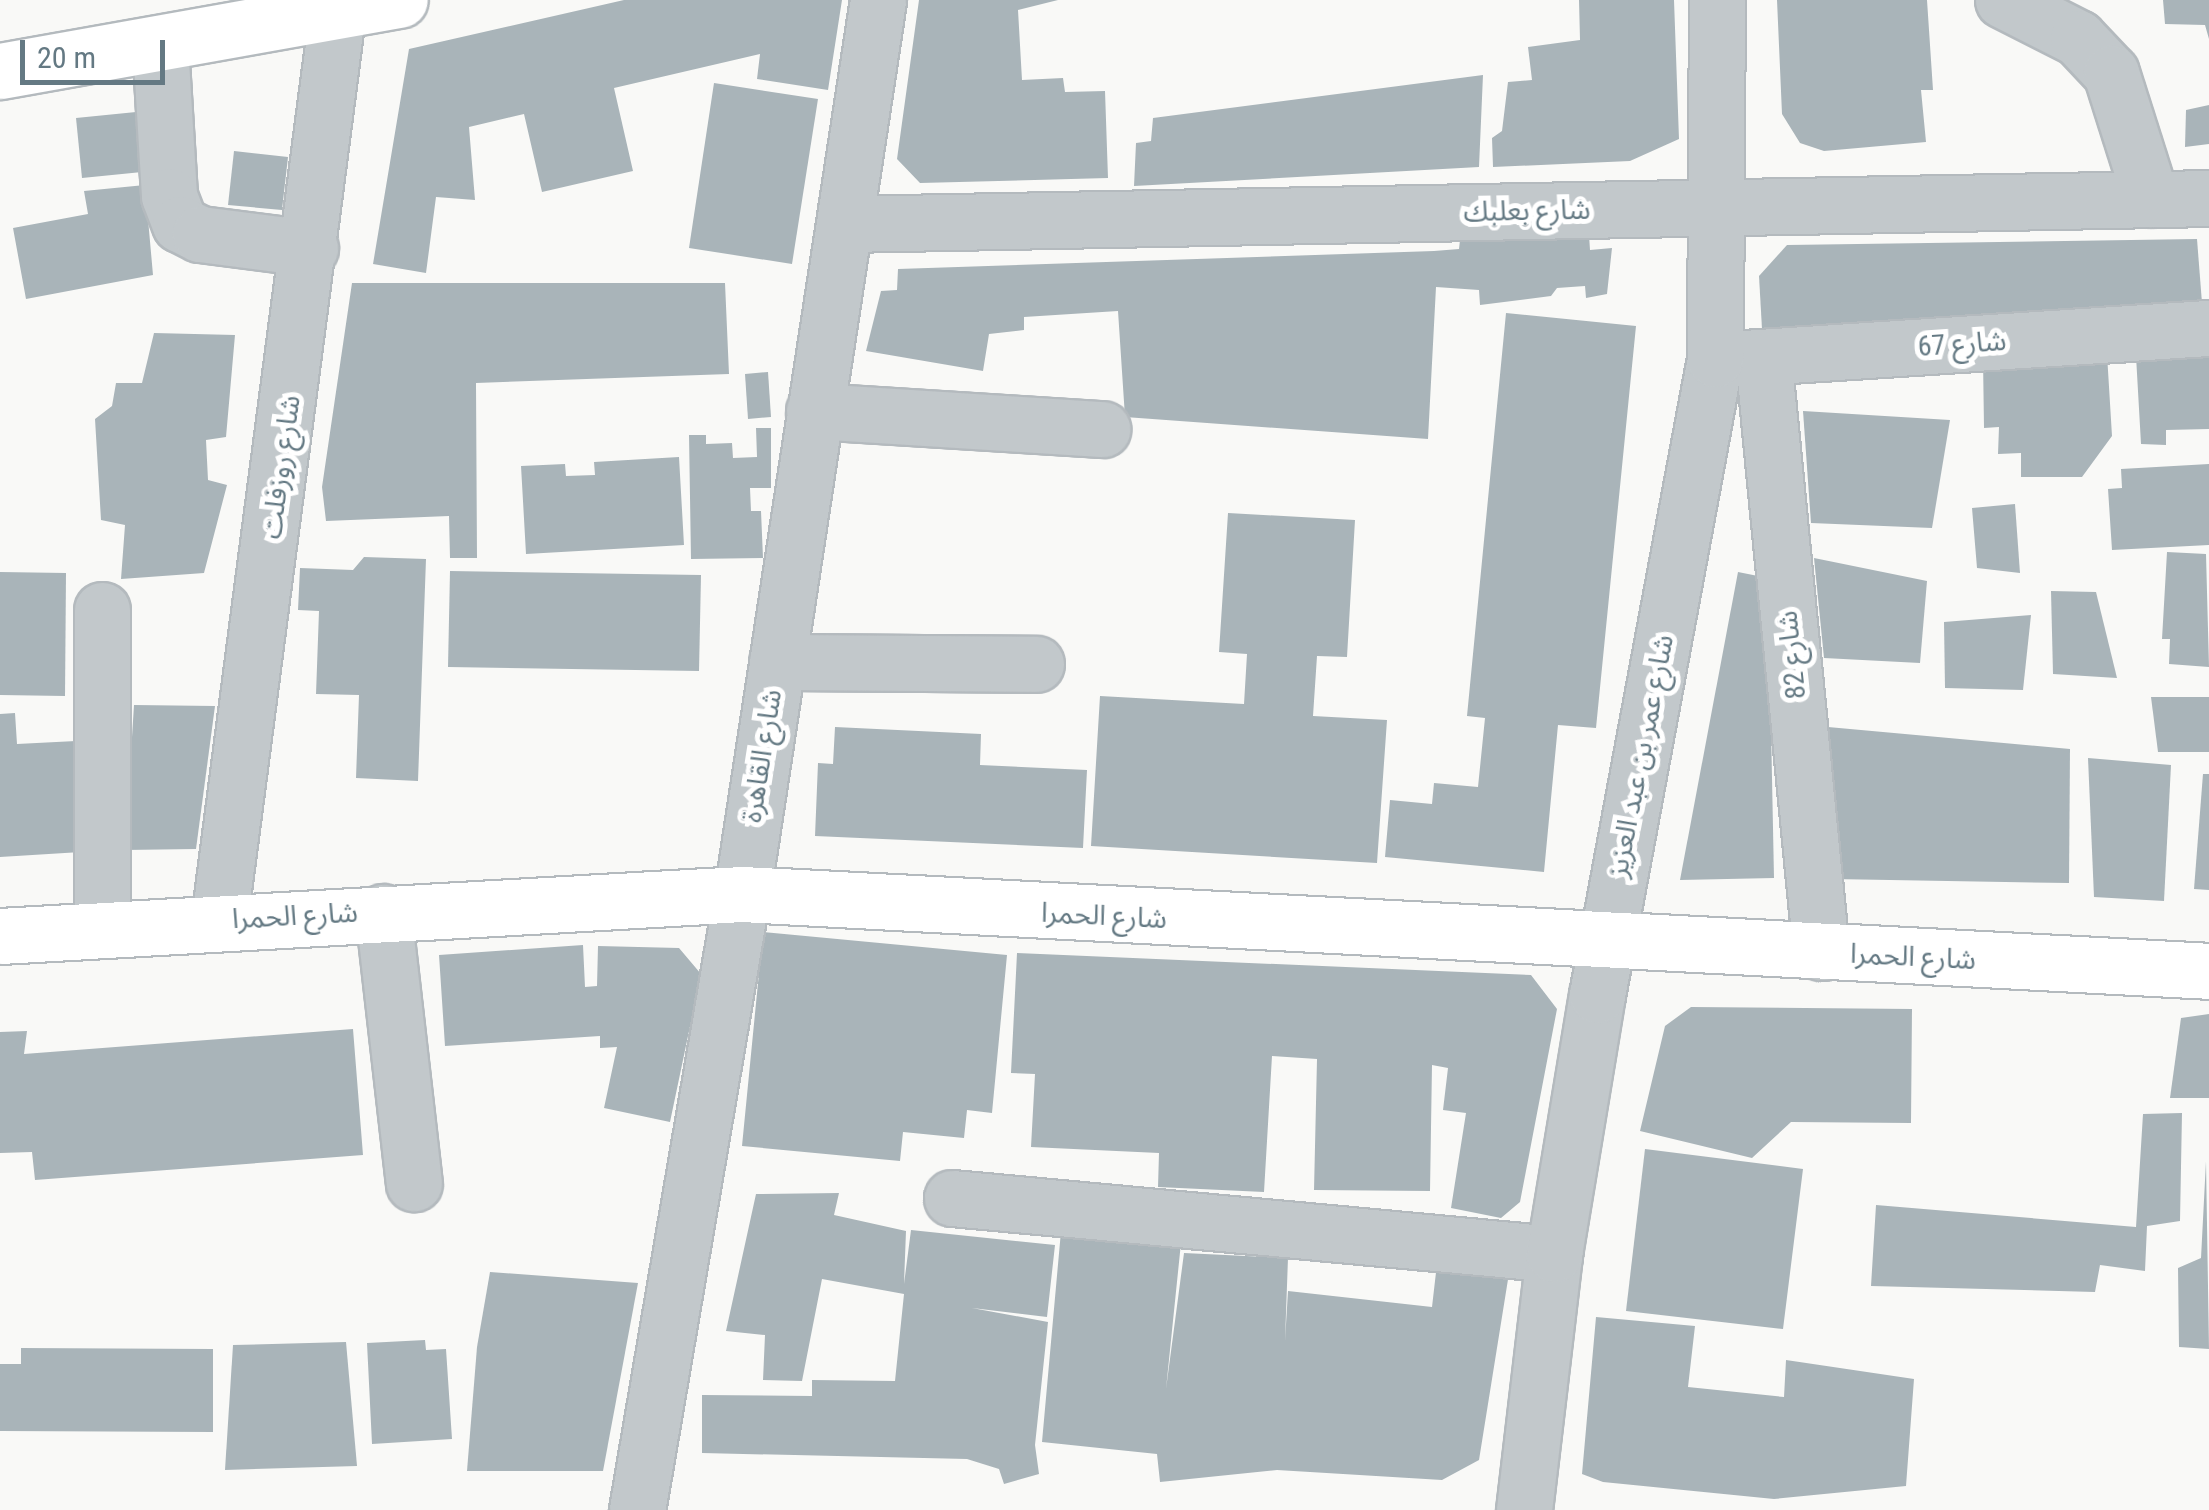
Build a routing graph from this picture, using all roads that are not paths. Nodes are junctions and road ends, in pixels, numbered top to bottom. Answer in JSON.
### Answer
{"nodes":[{"id":1,"x":400,"y":0,"type":"edge"},
{"id":2,"x":878,"y":0,"type":"edge"},
{"id":3,"x":1717,"y":0,"type":"edge"},
{"id":4,"x":2003,"y":0,"type":"edge"},
{"id":5,"x":339,"y":6,"type":"edge"},
{"id":6,"x":160,"y":44,"type":"junction"},
{"id":7,"x":0,"y":71,"type":"edge"},
{"id":8,"x":2209,"y":198,"type":"edge"},
{"id":9,"x":2151,"y":199,"type":"junction"},
{"id":10,"x":1720,"y":207,"type":"junction"},
{"id":11,"x":845,"y":224,"type":"junction"},
{"id":12,"x":310,"y":248,"type":"junction"},
{"id":13,"x":2209,"y":328,"type":"edge"},
{"id":14,"x":1739,"y":358,"type":"junction"},
{"id":15,"x":814,"y":411,"type":"junction"},
{"id":16,"x":1102,"y":429,"type":"dead end"},
{"id":17,"x":102,"y":610,"type":"dead end"},
{"id":18,"x":776,"y":662,"type":"junction"},
{"id":19,"x":1036,"y":664,"type":"dead end"},
{"id":20,"x":742,"y":894,"type":"junction"},
{"id":21,"x":383,"y":912,"type":"junction"},
{"id":22,"x":219,"y":920,"type":"junction"},
{"id":23,"x":102,"y":928,"type":"junction"},
{"id":24,"x":0,"y":936,"type":"edge"},
{"id":25,"x":1606,"y":944,"type":"junction"},
{"id":26,"x":1821,"y":952,"type":"junction"},
{"id":27,"x":2209,"y":971,"type":"edge"},
{"id":28,"x":414,"y":1183,"type":"dead end"},
{"id":29,"x":952,"y":1198,"type":"dead end"},
{"id":30,"x":1554,"y":1254,"type":"junction"},
{"id":31,"x":637,"y":1510,"type":"edge"},
{"id":32,"x":1524,"y":1510,"type":"edge"}],
"edges":[{"from":1,"to":5,"type":"main road"},
{"from":2,"to":11,"type":"street","name":"شارع القاهرة"},
{"from":3,"to":10,"type":"street","name":"شارع عمر بن عبد العزيز"},
{"from":4,"to":9,"type":"street"},
{"from":5,"to":6,"type":"main road"},
{"from":5,"to":12,"type":"street","name":"شارع روزفلت"},
{"from":6,"to":7,"type":"main road"},
{"from":6,"to":12,"type":"street"},
{"from":8,"to":9,"type":"street","name":"شارع بعلبك"},
{"from":9,"to":10,"type":"street","name":"شارع بعلبك"},
{"from":10,"to":11,"type":"street","name":"شارع بعلبك"},
{"from":10,"to":14,"type":"street","name":"شارع عمر بن عبد العزيز"},
{"from":11,"to":15,"type":"street","name":"شارع القاهرة"},
{"from":12,"to":22,"type":"street","name":"شارع روزفلت"},
{"from":13,"to":14,"type":"street","name":"شارع 67"},
{"from":14,"to":25,"type":"street","name":"شارع عمر بن عبد العزيز"},
{"from":14,"to":26,"type":"street","name":"شارع 82"},
{"from":15,"to":16,"type":"street"},
{"from":15,"to":18,"type":"street","name":"شارع القاهرة"},
{"from":17,"to":23,"type":"street"},
{"from":18,"to":19,"type":"street"},
{"from":18,"to":20,"type":"street","name":"شارع القاهرة"},
{"from":20,"to":21,"type":"main road","name":"شارع الحمرا"},
{"from":20,"to":25,"type":"main road","name":"شارع الحمرا"},
{"from":20,"to":31,"type":"street","name":"شارع القاهرة"},
{"from":21,"to":22,"type":"main road","name":"شارع الحمرا"},
{"from":21,"to":28,"type":"street"},
{"from":22,"to":23,"type":"main road","name":"شارع الحمرا"},
{"from":23,"to":24,"type":"main road","name":"شارع الحمرا"},
{"from":25,"to":26,"type":"main road","name":"شارع الحمرا"},
{"from":25,"to":30,"type":"street","name":"شارع عمر بن عبد العزيز"},
{"from":26,"to":27,"type":"main road","name":"شارع الحمرا"},
{"from":29,"to":30,"type":"street"},
{"from":30,"to":32,"type":"street","name":"شارع عمر بن عبد العزيز"}]}
